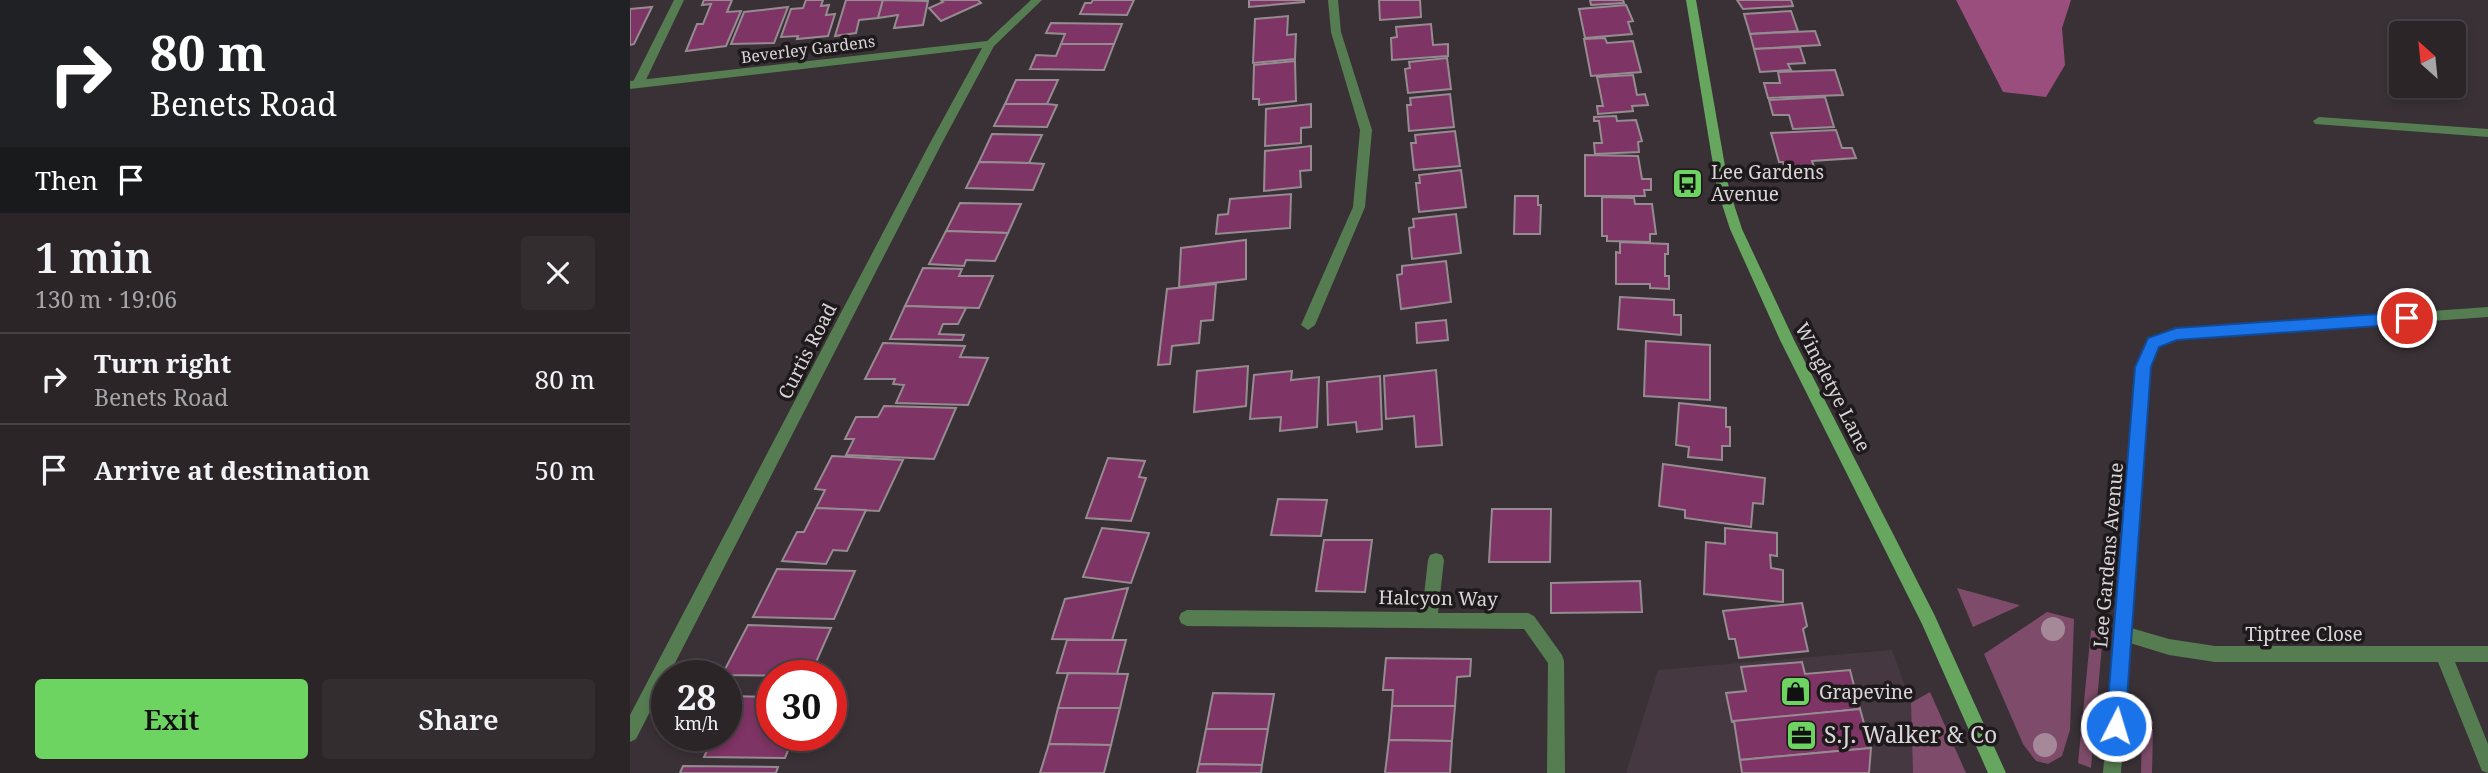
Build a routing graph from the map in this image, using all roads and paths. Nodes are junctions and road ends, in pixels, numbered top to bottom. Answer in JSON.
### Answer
{"nodes":[{"id":1,"x":679,"y":0,"type":"edge"},
{"id":2,"x":1037,"y":0,"type":"edge"},
{"id":3,"x":1333,"y":0,"type":"edge"},
{"id":4,"x":1692,"y":0,"type":"edge"},
{"id":5,"x":990,"y":44,"type":"junction"},
{"id":6,"x":634,"y":85,"type":"edge"},
{"id":7,"x":2319,"y":121,"type":"dead end"},
{"id":8,"x":2488,"y":133,"type":"edge"},
{"id":9,"x":2488,"y":312,"type":"edge"},
{"id":10,"x":1308,"y":325,"type":"dead end"},
{"id":11,"x":1436,"y":560,"type":"dead end"},
{"id":12,"x":1187,"y":618,"type":"dead end"},
{"id":13,"x":1429,"y":619,"type":"junction"},
{"id":14,"x":2123,"y":633,"type":"junction"},
{"id":15,"x":2488,"y":654,"type":"edge"},
{"id":16,"x":2444,"y":656,"type":"junction"},
{"id":17,"x":630,"y":733,"type":"edge"},
{"id":18,"x":2488,"y":765,"type":"edge"},
{"id":19,"x":1556,"y":773,"type":"edge"},
{"id":20,"x":1997,"y":773,"type":"edge"},
{"id":21,"x":2112,"y":773,"type":"edge"}],
"edges":[{"from":1,"to":6,"type":"street"},
{"from":2,"to":5,"type":"street","name":"Curtis Road"},
{"from":3,"to":10,"type":"street"},
{"from":4,"to":20,"type":"street","name":"Wingletye Lane"},
{"from":5,"to":6,"type":"street","name":"Beverley Gardens"},
{"from":5,"to":17,"type":"street","name":"Curtis Road"},
{"from":7,"to":8,"type":"street"},
{"from":9,"to":14,"type":"street","name":"Lee Gardens Avenue"},
{"from":11,"to":13,"type":"street"},
{"from":12,"to":13,"type":"street","name":"Halcyon Way"},
{"from":13,"to":19,"type":"street","name":"Halcyon Way"},
{"from":14,"to":16,"type":"street","name":"Tiptree Close"},
{"from":14,"to":21,"type":"street","name":"Lee Gardens Avenue"},
{"from":15,"to":16,"type":"street","name":"Tiptree Close"},
{"from":16,"to":18,"type":"street"}]}
